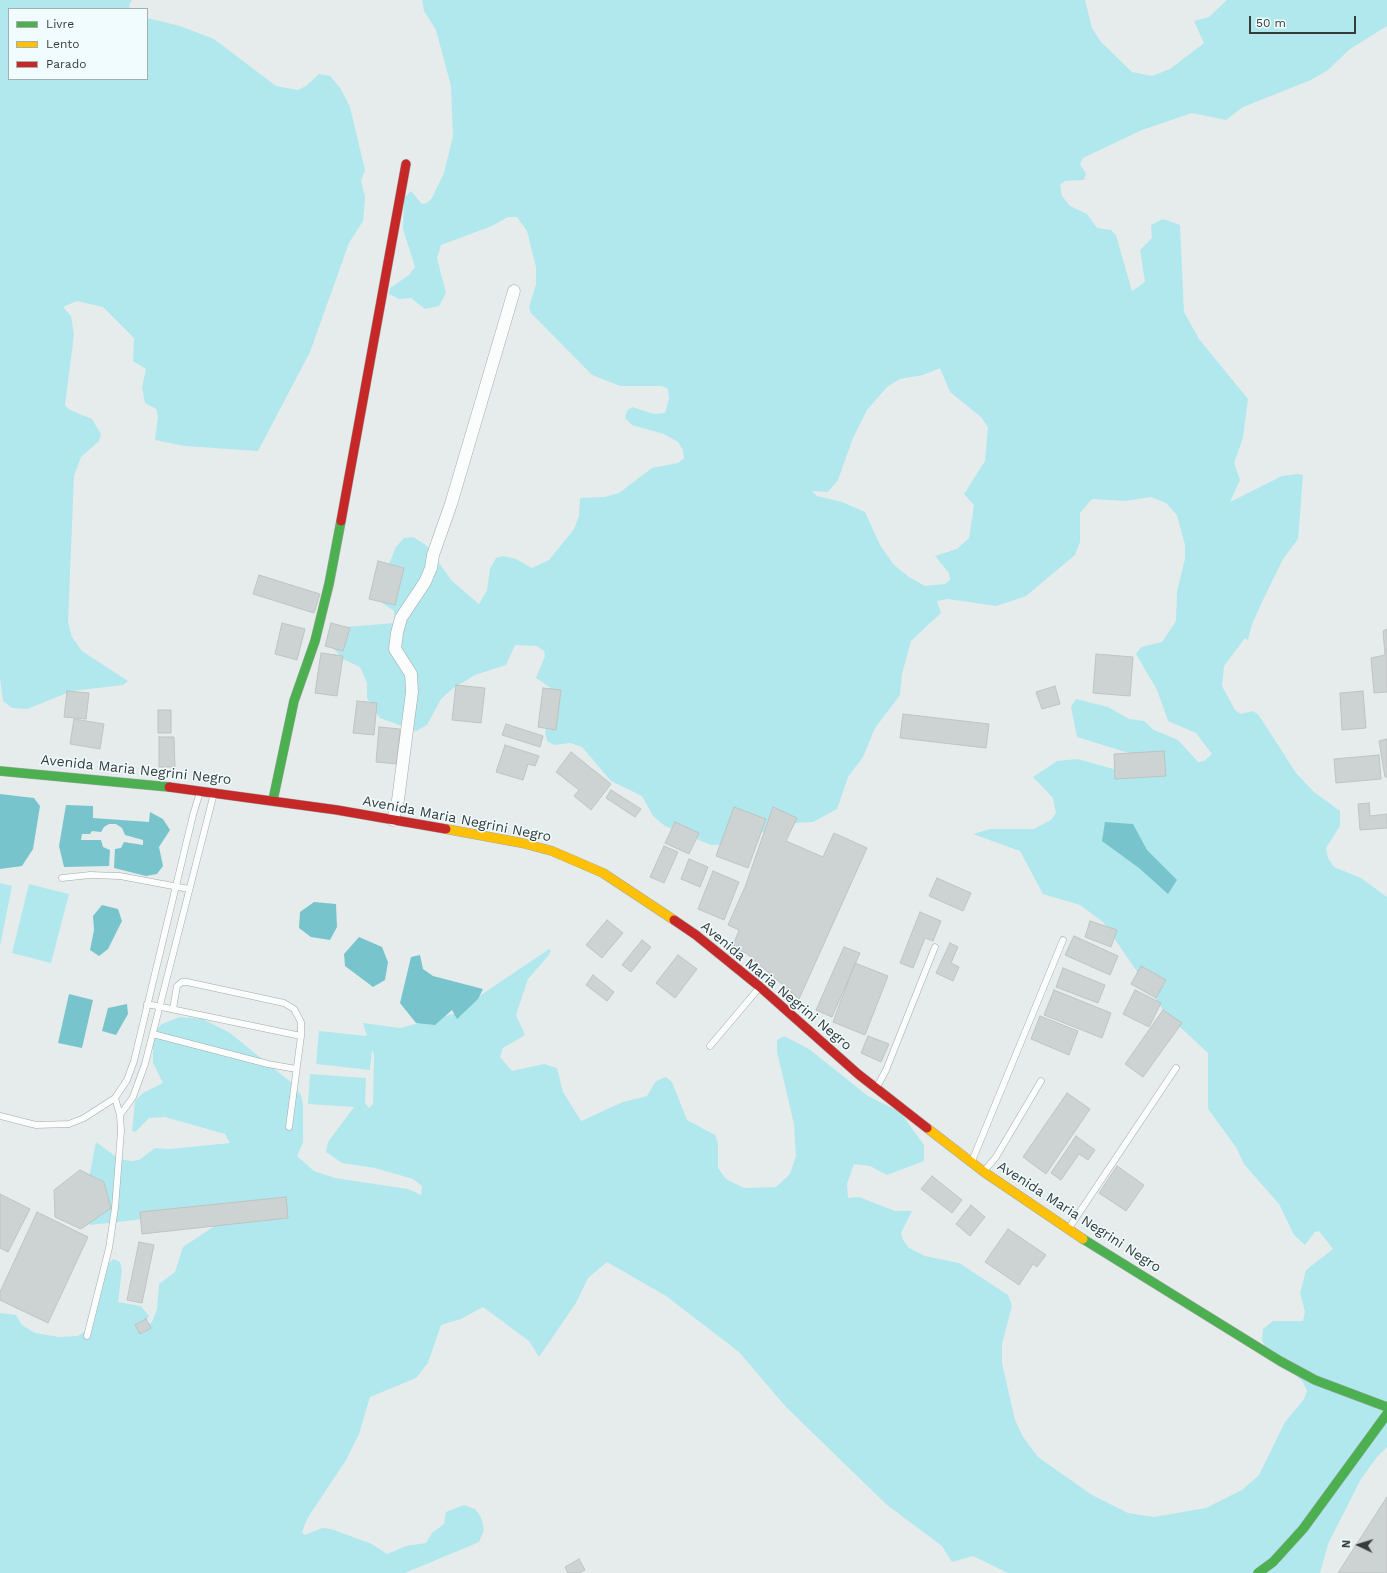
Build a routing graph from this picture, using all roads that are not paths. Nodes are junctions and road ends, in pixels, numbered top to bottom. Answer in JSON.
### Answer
{"nodes":[{"id":1,"x":406,"y":164,"type":"dead end"},
{"id":2,"x":514,"y":291,"type":"dead end"},
{"id":3,"x":0,"y":771,"type":"edge"},
{"id":4,"x":200,"y":790,"type":"junction"},
{"id":5,"x":214,"y":792,"type":"junction"},
{"id":6,"x":273,"y":800,"type":"junction"},
{"id":7,"x":393,"y":820,"type":"junction"},
{"id":8,"x":62,"y":878,"type":"dead end"},
{"id":9,"x":176,"y":885,"type":"junction"},
{"id":10,"x":189,"y":889,"type":"junction"},
{"id":11,"x":1063,"y":940,"type":"dead end"},
{"id":12,"x":935,"y":947,"type":"dead end"},
{"id":13,"x":760,"y":987,"type":"junction"},
{"id":14,"x":147,"y":1004,"type":"junction"},
{"id":15,"x":161,"y":1006,"type":"junction"},
{"id":16,"x":172,"y":1009,"type":"junction"},
{"id":17,"x":153,"y":1034,"type":"junction"},
{"id":18,"x":301,"y":1036,"type":"junction"},
{"id":19,"x":710,"y":1046,"type":"dead end"},
{"id":20,"x":1176,"y":1068,"type":"dead end"},
{"id":21,"x":296,"y":1069,"type":"junction"},
{"id":22,"x":1041,"y":1080,"type":"dead end"},
{"id":23,"x":876,"y":1088,"type":"junction"},
{"id":24,"x":116,"y":1098,"type":"junction"},
{"id":25,"x":120,"y":1115,"type":"junction"},
{"id":26,"x":0,"y":1116,"type":"edge"},
{"id":27,"x":289,"y":1127,"type":"dead end"},
{"id":28,"x":972,"y":1162,"type":"junction"},
{"id":29,"x":984,"y":1172,"type":"junction"},
{"id":30,"x":1068,"y":1229,"type":"junction"},
{"id":31,"x":87,"y":1336,"type":"dead end"},
{"id":32,"x":1387,"y":1407,"type":"edge"},
{"id":33,"x":1387,"y":1414,"type":"edge"},
{"id":34,"x":1258,"y":1573,"type":"edge"}],
"edges":[{"from":1,"to":6,"type":"street"},
{"from":2,"to":7,"type":"street"},
{"from":3,"to":4,"type":"street","name":"Avenida Maria Negrini Negro"},
{"from":4,"to":5,"type":"street","name":"Avenida Maria Negrini Negro"},
{"from":4,"to":9,"type":"lane"},
{"from":5,"to":6,"type":"street","name":"Avenida Maria Negrini Negro"},
{"from":5,"to":10,"type":"lane"},
{"from":6,"to":7,"type":"street","name":"Avenida Maria Negrini Negro"},
{"from":7,"to":13,"type":"street","name":"Avenida Maria Negrini Negro"},
{"from":8,"to":9,"type":"lane"},
{"from":9,"to":10,"type":"lane"},
{"from":9,"to":14,"type":"lane"},
{"from":10,"to":15,"type":"lane"},
{"from":11,"to":28,"type":"lane"},
{"from":12,"to":23,"type":"lane"},
{"from":13,"to":19,"type":"lane"},
{"from":13,"to":23,"type":"street","name":"Avenida Maria Negrini Negro"},
{"from":14,"to":15,"type":"lane"},
{"from":14,"to":24,"type":"lane"},
{"from":15,"to":16,"type":"lane"},
{"from":15,"to":17,"type":"lane"},
{"from":16,"to":18,"type":"lane"},
{"from":16,"to":18,"type":"lane"},
{"from":17,"to":21,"type":"lane"},
{"from":17,"to":25,"type":"lane"},
{"from":18,"to":21,"type":"lane"},
{"from":20,"to":30,"type":"lane"},
{"from":21,"to":27,"type":"lane"},
{"from":22,"to":29,"type":"lane"},
{"from":23,"to":28,"type":"street","name":"Avenida Maria Negrini Negro"},
{"from":24,"to":25,"type":"lane"},
{"from":24,"to":26,"type":"lane"},
{"from":25,"to":31,"type":"lane"},
{"from":28,"to":29,"type":"street","name":"Avenida Maria Negrini Negro"},
{"from":29,"to":30,"type":"street","name":"Avenida Maria Negrini Negro"},
{"from":30,"to":32,"type":"street","name":"Avenida Maria Negrini Negro"},
{"from":33,"to":34,"type":"street"}]}
